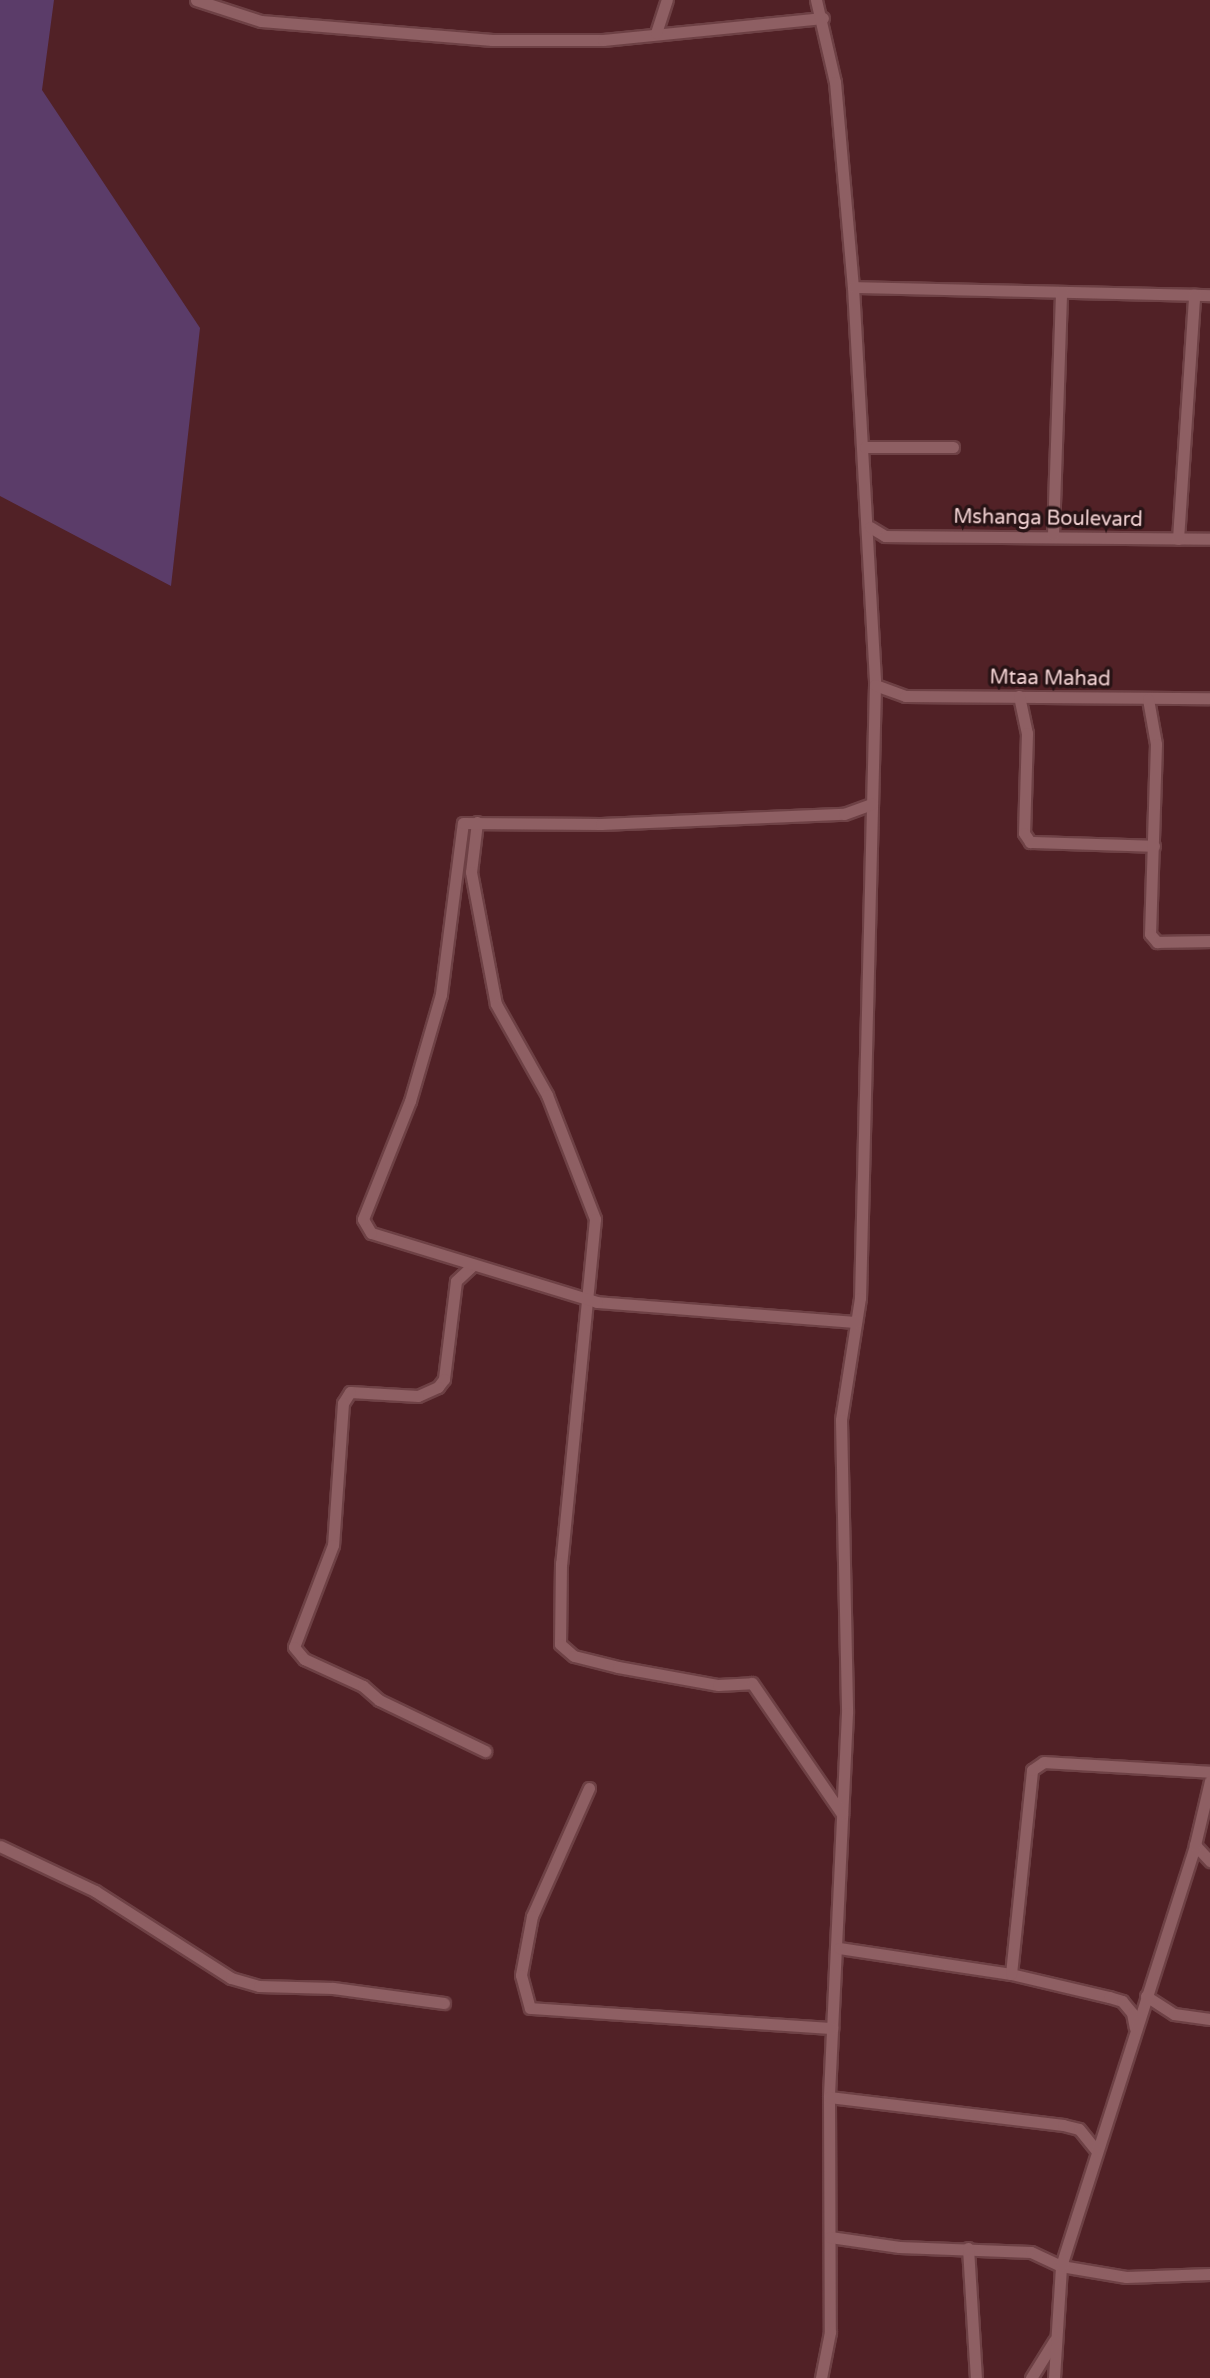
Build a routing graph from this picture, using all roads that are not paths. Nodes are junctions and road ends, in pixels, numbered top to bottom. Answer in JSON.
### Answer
{"nodes":[{"id":1,"x":196,"y":0,"type":"edge"},
{"id":2,"x":667,"y":0,"type":"edge"},
{"id":3,"x":816,"y":0,"type":"edge"},
{"id":4,"x":823,"y":18,"type":"junction"},
{"id":5,"x":656,"y":33,"type":"junction"},
{"id":6,"x":853,"y":287,"type":"junction"},
{"id":7,"x":1061,"y":292,"type":"junction"},
{"id":8,"x":1194,"y":295,"type":"junction"},
{"id":9,"x":1210,"y":295,"type":"edge"},
{"id":10,"x":865,"y":447,"type":"junction"},
{"id":11,"x":953,"y":447,"type":"dead end"},
{"id":12,"x":870,"y":527,"type":"junction"},
{"id":13,"x":1053,"y":535,"type":"junction"},
{"id":14,"x":885,"y":536,"type":"junction"},
{"id":15,"x":1178,"y":539,"type":"junction"},
{"id":16,"x":1210,"y":539,"type":"edge"},
{"id":17,"x":871,"y":553,"type":"junction"},
{"id":18,"x":875,"y":685,"type":"junction"},
{"id":19,"x":890,"y":694,"type":"junction"},
{"id":20,"x":1019,"y":696,"type":"junction"},
{"id":21,"x":1210,"y":698,"type":"edge"},
{"id":22,"x":1148,"y":699,"type":"junction"},
{"id":23,"x":875,"y":708,"type":"junction"},
{"id":24,"x":872,"y":804,"type":"junction"},
{"id":25,"x":477,"y":822,"type":"junction"},
{"id":26,"x":1154,"y":846,"type":"junction"},
{"id":27,"x":1210,"y":941,"type":"edge"},
{"id":28,"x":449,"y":1258,"type":"junction"},
{"id":29,"x":472,"y":1266,"type":"junction"},
{"id":30,"x":456,"y":1281,"type":"junction"},
{"id":31,"x":587,"y":1284,"type":"junction"},
{"id":32,"x":569,"y":1295,"type":"junction"},
{"id":33,"x":583,"y":1298,"type":"junction"},
{"id":34,"x":856,"y":1322,"type":"junction"},
{"id":35,"x":485,"y":1751,"type":"dead end"},
{"id":36,"x":1210,"y":1772,"type":"edge"},
{"id":37,"x":1210,"y":1781,"type":"edge"},
{"id":38,"x":589,"y":1788,"type":"dead end"},
{"id":39,"x":842,"y":1814,"type":"junction"},
{"id":40,"x":1195,"y":1845,"type":"junction"},
{"id":41,"x":0,"y":1846,"type":"edge"},
{"id":42,"x":1210,"y":1861,"type":"edge"},
{"id":43,"x":839,"y":1948,"type":"junction"},
{"id":44,"x":858,"y":1952,"type":"junction"},
{"id":45,"x":838,"y":1963,"type":"junction"},
{"id":46,"x":1011,"y":1974,"type":"junction"},
{"id":47,"x":1147,"y":1994,"type":"junction"},
{"id":48,"x":1122,"y":2001,"type":"junction"},
{"id":49,"x":444,"y":2003,"type":"dead end"},
{"id":50,"x":1210,"y":2019,"type":"edge"},
{"id":51,"x":832,"y":2028,"type":"junction"},
{"id":52,"x":1135,"y":2031,"type":"junction"},
{"id":53,"x":829,"y":2097,"type":"junction"},
{"id":54,"x":1104,"y":2118,"type":"junction"},
{"id":55,"x":1079,"y":2129,"type":"junction"},
{"id":56,"x":1095,"y":2149,"type":"junction"},
{"id":57,"x":830,"y":2237,"type":"junction"},
{"id":58,"x":968,"y":2248,"type":"junction"},
{"id":59,"x":1061,"y":2266,"type":"junction"},
{"id":60,"x":1210,"y":2274,"type":"edge"},
{"id":61,"x":1055,"y":2339,"type":"junction"},
{"id":62,"x":821,"y":2378,"type":"edge"},
{"id":63,"x":976,"y":2378,"type":"edge"},
{"id":64,"x":1031,"y":2378,"type":"edge"},
{"id":65,"x":1054,"y":2378,"type":"edge"}],
"edges":[{"from":1,"to":5,"type":"street"},
{"from":2,"to":5,"type":"street"},
{"from":3,"to":4,"type":"street"},
{"from":4,"to":5,"type":"street"},
{"from":4,"to":6,"type":"street"},
{"from":6,"to":7,"type":"street"},
{"from":6,"to":10,"type":"street"},
{"from":7,"to":8,"type":"street"},
{"from":7,"to":13,"type":"street"},
{"from":8,"to":9,"type":"street"},
{"from":8,"to":15,"type":"street"},
{"from":10,"to":11,"type":"street"},
{"from":10,"to":12,"type":"street"},
{"from":12,"to":14,"type":"street"},
{"from":12,"to":17,"type":"street"},
{"from":13,"to":14,"type":"street","name":"Mshanga Boulevard"},
{"from":13,"to":15,"type":"street","name":"Mshanga Boulevard"},
{"from":14,"to":17,"type":"street"},
{"from":15,"to":16,"type":"street","name":"Mshanga Boulevard"},
{"from":17,"to":18,"type":"street"},
{"from":18,"to":19,"type":"street"},
{"from":18,"to":23,"type":"street"},
{"from":19,"to":20,"type":"street","name":"Mtaa Mahad"},
{"from":19,"to":23,"type":"street"},
{"from":20,"to":22,"type":"street","name":"Mtaa Mahad"},
{"from":20,"to":26,"type":"street"},
{"from":21,"to":22,"type":"street","name":"Mtaa Mahad"},
{"from":22,"to":26,"type":"street"},
{"from":23,"to":24,"type":"street"},
{"from":24,"to":25,"type":"street"},
{"from":24,"to":34,"type":"street"},
{"from":25,"to":28,"type":"street"},
{"from":25,"to":31,"type":"street"},
{"from":26,"to":27,"type":"street"},
{"from":28,"to":29,"type":"street"},
{"from":28,"to":30,"type":"street"},
{"from":29,"to":30,"type":"street"},
{"from":29,"to":32,"type":"street"},
{"from":30,"to":35,"type":"street"},
{"from":31,"to":32,"type":"street"},
{"from":31,"to":33,"type":"street"},
{"from":32,"to":33,"type":"street"},
{"from":33,"to":34,"type":"street"},
{"from":33,"to":39,"type":"street"},
{"from":34,"to":39,"type":"street"},
{"from":36,"to":46,"type":"street"},
{"from":37,"to":40,"type":"street"},
{"from":38,"to":51,"type":"street"},
{"from":39,"to":43,"type":"street"},
{"from":40,"to":42,"type":"street"},
{"from":40,"to":47,"type":"street"},
{"from":41,"to":49,"type":"street"},
{"from":43,"to":44,"type":"street"},
{"from":43,"to":45,"type":"street"},
{"from":44,"to":45,"type":"street"},
{"from":44,"to":46,"type":"street"},
{"from":45,"to":51,"type":"street"},
{"from":46,"to":48,"type":"street"},
{"from":47,"to":48,"type":"street"},
{"from":47,"to":50,"type":"street"},
{"from":47,"to":52,"type":"street"},
{"from":48,"to":52,"type":"street"},
{"from":51,"to":53,"type":"street"},
{"from":52,"to":54,"type":"street"},
{"from":53,"to":55,"type":"street"},
{"from":53,"to":57,"type":"street"},
{"from":54,"to":55,"type":"street"},
{"from":54,"to":56,"type":"street"},
{"from":55,"to":56,"type":"street"},
{"from":56,"to":59,"type":"street"},
{"from":57,"to":58,"type":"street"},
{"from":57,"to":62,"type":"street"},
{"from":58,"to":59,"type":"street"},
{"from":58,"to":63,"type":"street"},
{"from":59,"to":60,"type":"street"},
{"from":59,"to":61,"type":"street"},
{"from":61,"to":64,"type":"street"},
{"from":61,"to":65,"type":"street"}]}
